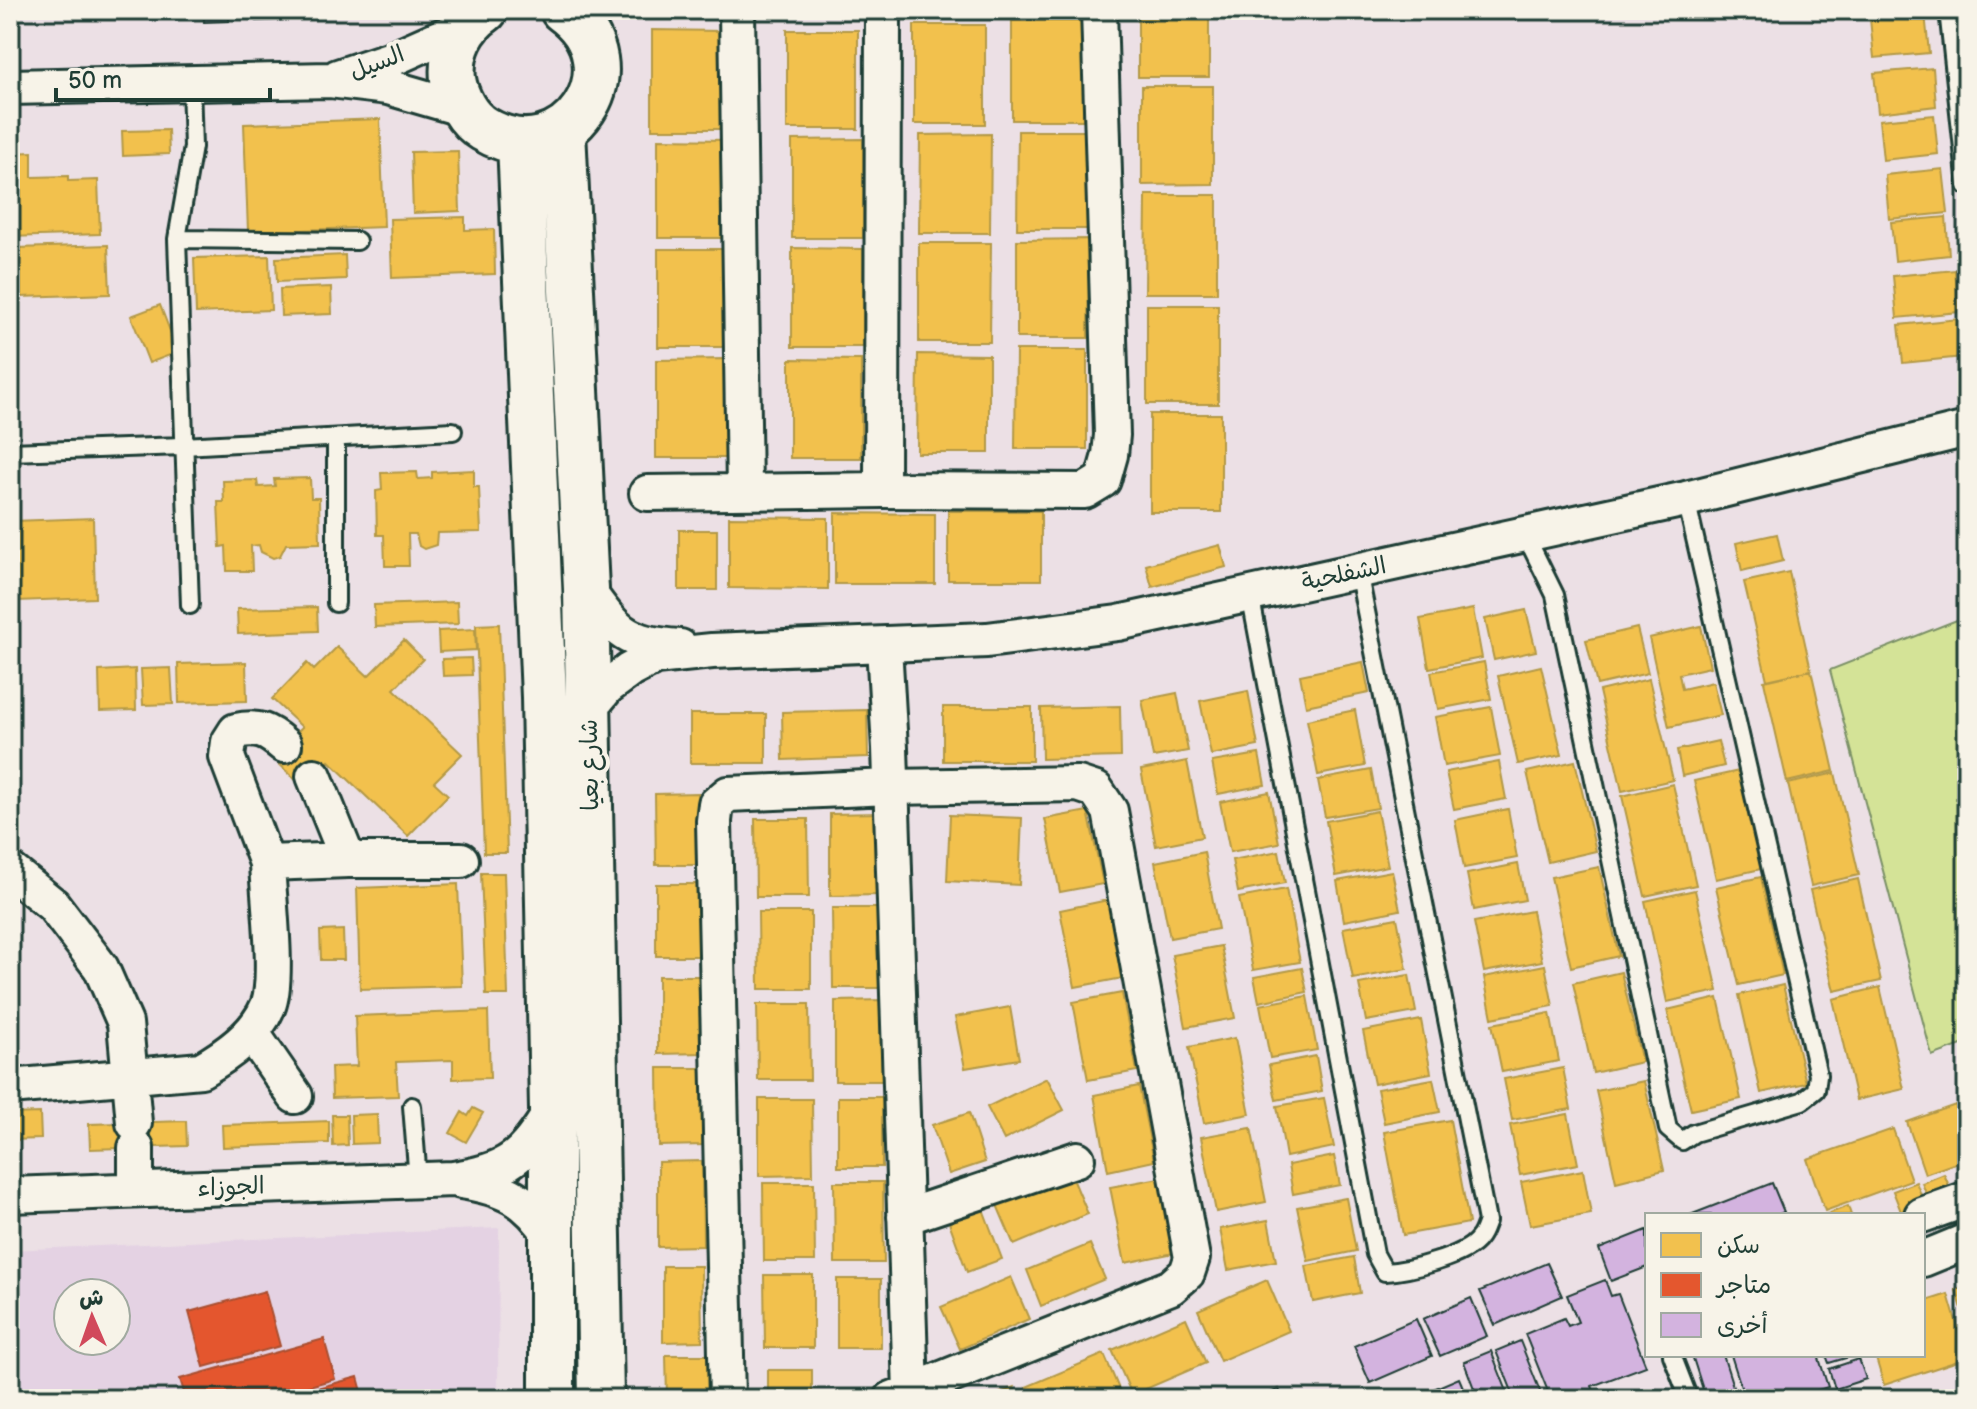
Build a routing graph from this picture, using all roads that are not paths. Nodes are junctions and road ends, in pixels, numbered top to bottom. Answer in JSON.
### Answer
{"nodes":[{"id":1,"x":563,"y":10,"type":"edge"},
{"id":2,"x":737,"y":10,"type":"edge"},
{"id":3,"x":883,"y":10,"type":"edge"},
{"id":4,"x":1099,"y":10,"type":"edge"},
{"id":5,"x":1948,"y":10,"type":"edge"},
{"id":6,"x":476,"y":18,"type":"edge"},
{"id":7,"x":330,"y":80,"type":"junction"},
{"id":8,"x":191,"y":84,"type":"junction"},
{"id":9,"x":10,"y":87,"type":"edge"},
{"id":10,"x":1962,"y":87,"type":"edge"},
{"id":11,"x":464,"y":109,"type":"junction"},
{"id":12,"x":563,"y":131,"type":"junction"},
{"id":13,"x":520,"y":142,"type":"junction"},
{"id":14,"x":1967,"y":186,"type":"edge"},
{"id":15,"x":177,"y":239,"type":"junction"},
{"id":16,"x":357,"y":241,"type":"dead end"},
{"id":17,"x":1967,"y":429,"type":"edge"},
{"id":18,"x":453,"y":431,"type":"dead end"},
{"id":19,"x":336,"y":438,"type":"junction"},
{"id":20,"x":183,"y":446,"type":"junction"},
{"id":21,"x":10,"y":452,"type":"edge"},
{"id":22,"x":882,"y":490,"type":"junction"},
{"id":23,"x":744,"y":491,"type":"junction"},
{"id":24,"x":647,"y":493,"type":"dead end"},
{"id":25,"x":1686,"y":499,"type":"junction"},
{"id":26,"x":1525,"y":534,"type":"junction"},
{"id":27,"x":1358,"y":571,"type":"junction"},
{"id":28,"x":586,"y":589,"type":"junction"},
{"id":29,"x":1250,"y":594,"type":"junction"},
{"id":30,"x":336,"y":603,"type":"dead end"},
{"id":31,"x":190,"y":605,"type":"dead end"},
{"id":32,"x":884,"y":646,"type":"junction"},
{"id":33,"x":712,"y":651,"type":"junction"},
{"id":34,"x":589,"y":709,"type":"junction"},
{"id":35,"x":284,"y":745,"type":"dead end"},
{"id":36,"x":314,"y":776,"type":"dead end"},
{"id":37,"x":890,"y":787,"type":"junction"},
{"id":38,"x":348,"y":860,"type":"junction"},
{"id":39,"x":461,"y":860,"type":"dead end"},
{"id":40,"x":267,"y":863,"type":"junction"},
{"id":41,"x":10,"y":870,"type":"edge"},
{"id":42,"x":251,"y":1032,"type":"junction"},
{"id":43,"x":132,"y":1078,"type":"junction"},
{"id":44,"x":10,"y":1087,"type":"edge"},
{"id":45,"x":295,"y":1096,"type":"dead end"},
{"id":46,"x":412,"y":1106,"type":"dead end"},
{"id":47,"x":552,"y":1110,"type":"junction"},
{"id":48,"x":1077,"y":1159,"type":"dead end"},
{"id":49,"x":453,"y":1179,"type":"junction"},
{"id":50,"x":418,"y":1180,"type":"junction"},
{"id":51,"x":136,"y":1190,"type":"junction"},
{"id":52,"x":10,"y":1195,"type":"edge"},
{"id":53,"x":1967,"y":1199,"type":"edge"},
{"id":54,"x":1925,"y":1214,"type":"edge"},
{"id":55,"x":905,"y":1217,"type":"junction"},
{"id":56,"x":551,"y":1236,"type":"junction"},
{"id":57,"x":1967,"y":1241,"type":"edge"},
{"id":58,"x":1925,"y":1258,"type":"edge"},
{"id":59,"x":1673,"y":1357,"type":"edge"},
{"id":60,"x":902,"y":1395,"type":"edge"},
{"id":61,"x":552,"y":1399,"type":"edge"},
{"id":62,"x":601,"y":1399,"type":"edge"},
{"id":63,"x":727,"y":1399,"type":"edge"},
{"id":64,"x":1689,"y":1399,"type":"edge"}],
"edges":[{"from":1,"to":12,"type":"main road"},
{"from":2,"to":23,"type":"street"},
{"from":3,"to":22,"type":"street"},
{"from":4,"to":22,"type":"street"},
{"from":5,"to":10,"type":"lane"},
{"from":6,"to":7,"type":"street","name":"السيل"},
{"from":6,"to":11,"type":"main road"},
{"from":7,"to":8,"type":"street","name":"السيل"},
{"from":7,"to":11,"type":"street","name":"السيل"},
{"from":8,"to":9,"type":"street","name":"السيل"},
{"from":8,"to":15,"type":"lane"},
{"from":10,"to":14,"type":"lane"},
{"from":11,"to":13,"type":"main road"},
{"from":12,"to":13,"type":"main road"},
{"from":12,"to":28,"type":"main road","name":"شارع بعيا"},
{"from":13,"to":47,"type":"main road","name":"شارع بعيا"},
{"from":15,"to":16,"type":"lane"},
{"from":15,"to":20,"type":"lane"},
{"from":17,"to":25,"type":"street","name":"الشفلحية"},
{"from":18,"to":19,"type":"lane"},
{"from":19,"to":20,"type":"lane"},
{"from":19,"to":30,"type":"lane"},
{"from":20,"to":21,"type":"lane"},
{"from":20,"to":31,"type":"lane"},
{"from":22,"to":23,"type":"street"},
{"from":23,"to":24,"type":"street"},
{"from":25,"to":26,"type":"street","name":"الشفلحية"},
{"from":25,"to":26,"type":"lane"},
{"from":26,"to":27,"type":"street","name":"الشفلحية"},
{"from":27,"to":29,"type":"street","name":"الشفلحية"},
{"from":27,"to":29,"type":"lane"},
{"from":28,"to":33,"type":"street","name":"الشفلحية"},
{"from":28,"to":34,"type":"main road","name":"شارع بعيا"},
{"from":29,"to":32,"type":"street","name":"الشفلحية"},
{"from":32,"to":33,"type":"street","name":"الشفلحية"},
{"from":32,"to":37,"type":"street"},
{"from":33,"to":34,"type":"street","name":"الشفلحية"},
{"from":34,"to":62,"type":"main road","name":"شارع بعيا"},
{"from":35,"to":40,"type":"street"},
{"from":36,"to":38,"type":"street"},
{"from":37,"to":55,"type":"street"},
{"from":37,"to":60,"type":"street"},
{"from":37,"to":63,"type":"street"},
{"from":38,"to":39,"type":"street"},
{"from":38,"to":40,"type":"street"},
{"from":40,"to":42,"type":"street"},
{"from":41,"to":43,"type":"street"},
{"from":42,"to":43,"type":"street"},
{"from":42,"to":45,"type":"street"},
{"from":43,"to":44,"type":"street"},
{"from":43,"to":51,"type":"street"},
{"from":46,"to":50,"type":"lane"},
{"from":47,"to":49,"type":"street"},
{"from":47,"to":56,"type":"main road","name":"شارع بعيا"},
{"from":48,"to":55,"type":"street"},
{"from":49,"to":50,"type":"street","name":"الجوزاء"},
{"from":49,"to":56,"type":"street"},
{"from":50,"to":51,"type":"street","name":"الجوزاء"},
{"from":51,"to":52,"type":"street","name":"الجوزاء"},
{"from":53,"to":54,"type":"street"},
{"from":55,"to":60,"type":"street"},
{"from":56,"to":61,"type":"main road","name":"شارع بعيا"},
{"from":57,"to":58,"type":"street"},
{"from":59,"to":64,"type":"lane"}]}
